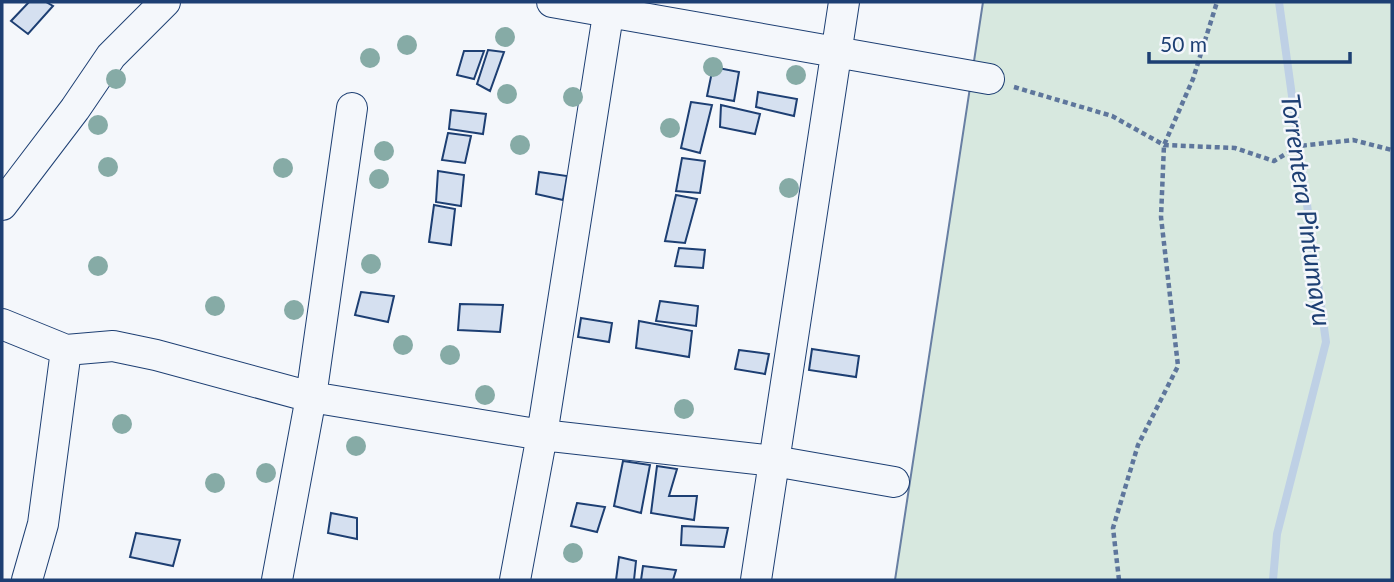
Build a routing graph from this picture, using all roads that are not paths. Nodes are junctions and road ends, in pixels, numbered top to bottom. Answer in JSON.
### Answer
{"nodes":[{"id":1,"x":165,"y":2,"type":"edge"},
{"id":2,"x":552,"y":2,"type":"edge"},
{"id":3,"x":844,"y":2,"type":"edge"},
{"id":4,"x":610,"y":7,"type":"edge"},
{"id":5,"x":837,"y":54,"type":"junction"},
{"id":6,"x":989,"y":79,"type":"road end"},
{"id":7,"x":352,"y":108,"type":"dead end"},
{"id":8,"x":2,"y":205,"type":"edge"},
{"id":9,"x":2,"y":324,"type":"edge"},
{"id":10,"x":66,"y":350,"type":"junction"},
{"id":11,"x":311,"y":397,"type":"junction"},
{"id":12,"x":542,"y":435,"type":"junction"},
{"id":13,"x":774,"y":461,"type":"junction"},
{"id":14,"x":894,"y":482,"type":"dead end"},
{"id":15,"x":27,"y":580,"type":"edge"},
{"id":16,"x":277,"y":580,"type":"edge"},
{"id":17,"x":516,"y":580,"type":"edge"},
{"id":18,"x":756,"y":580,"type":"edge"}],
"edges":[{"from":1,"to":8,"type":"street"},
{"from":2,"to":4,"type":"street"},
{"from":3,"to":5,"type":"street"},
{"from":4,"to":5,"type":"street"},
{"from":4,"to":12,"type":"street"},
{"from":5,"to":6,"type":"street"},
{"from":5,"to":13,"type":"street"},
{"from":7,"to":11,"type":"street"},
{"from":9,"to":10,"type":"street"},
{"from":10,"to":11,"type":"street"},
{"from":10,"to":15,"type":"street"},
{"from":11,"to":12,"type":"street"},
{"from":11,"to":16,"type":"street"},
{"from":12,"to":13,"type":"street"},
{"from":12,"to":17,"type":"street"},
{"from":13,"to":14,"type":"street"},
{"from":13,"to":18,"type":"street"}]}
